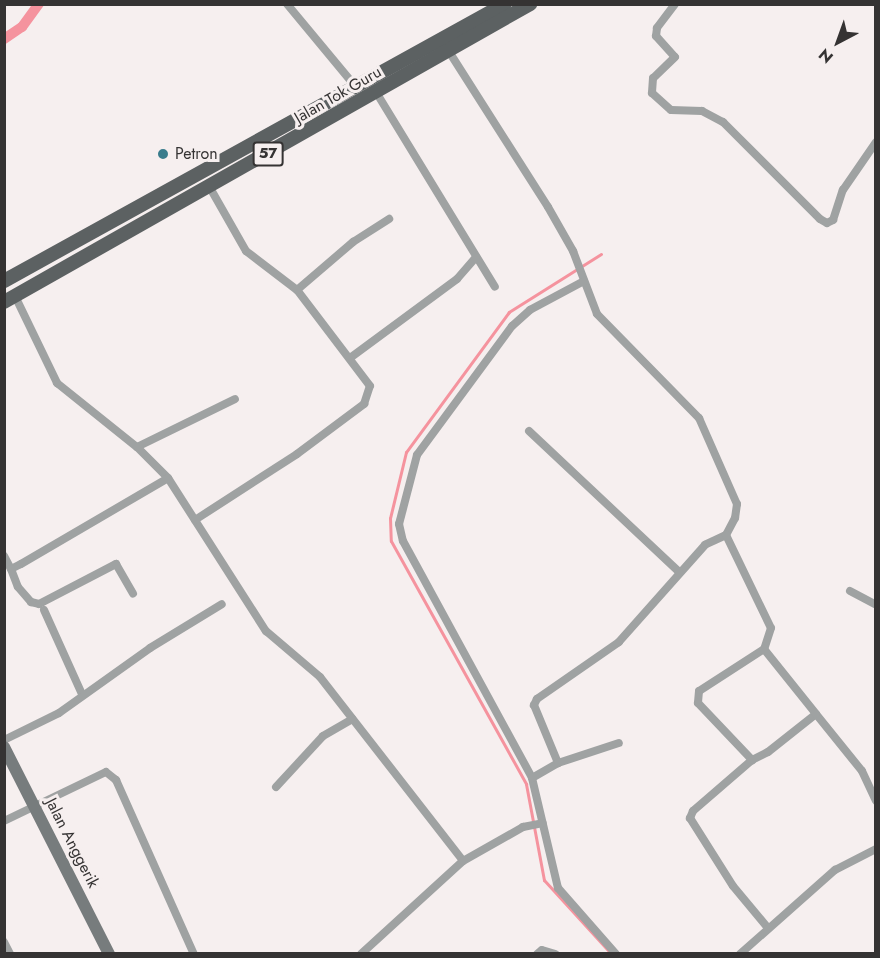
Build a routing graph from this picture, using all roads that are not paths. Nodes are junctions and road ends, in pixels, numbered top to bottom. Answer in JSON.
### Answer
{"nodes":[{"id":1,"x":287,"y":4,"type":"edge"},
{"id":2,"x":505,"y":4,"type":"edge"},
{"id":3,"x":530,"y":4,"type":"edge"},
{"id":4,"x":675,"y":4,"type":"edge"},
{"id":5,"x":448,"y":50,"type":"junction"},
{"id":6,"x":355,"y":86,"type":"junction"},
{"id":7,"x":376,"y":92,"type":"junction"},
{"id":8,"x":876,"y":142,"type":"edge"},
{"id":9,"x":210,"y":188,"type":"junction"},
{"id":10,"x":389,"y":219,"type":"dead end"},
{"id":11,"x":476,"y":257,"type":"junction"},
{"id":12,"x":584,"y":279,"type":"junction"},
{"id":13,"x":6,"y":281,"type":"edge"},
{"id":14,"x":495,"y":287,"type":"dead end"},
{"id":15,"x":297,"y":290,"type":"junction"},
{"id":16,"x":10,"y":299,"type":"edge"},
{"id":17,"x":350,"y":358,"type":"junction"},
{"id":18,"x":236,"y":399,"type":"dead end"},
{"id":19,"x":530,"y":431,"type":"dead end"},
{"id":20,"x":137,"y":447,"type":"junction"},
{"id":21,"x":168,"y":478,"type":"junction"},
{"id":22,"x":195,"y":520,"type":"junction"},
{"id":23,"x":726,"y":535,"type":"junction"},
{"id":24,"x":4,"y":556,"type":"edge"},
{"id":25,"x":11,"y":569,"type":"junction"},
{"id":26,"x":680,"y":572,"type":"junction"},
{"id":27,"x":850,"y":591,"type":"dead end"},
{"id":28,"x":133,"y":592,"type":"dead end"},
{"id":29,"x":222,"y":604,"type":"dead end"},
{"id":30,"x":876,"y":605,"type":"edge"},
{"id":31,"x":44,"y":610,"type":"dead end"},
{"id":32,"x":764,"y":649,"type":"junction"},
{"id":33,"x":82,"y":694,"type":"junction"},
{"id":34,"x":816,"y":714,"type":"junction"},
{"id":35,"x":353,"y":719,"type":"junction"},
{"id":36,"x":4,"y":740,"type":"edge"},
{"id":37,"x":619,"y":744,"type":"dead end"},
{"id":38,"x":4,"y":747,"type":"edge"},
{"id":39,"x":752,"y":760,"type":"junction"},
{"id":40,"x":558,"y":764,"type":"junction"},
{"id":41,"x":532,"y":778,"type":"junction"},
{"id":42,"x":276,"y":787,"type":"dead end"},
{"id":43,"x":876,"y":801,"type":"edge"},
{"id":44,"x":36,"y":806,"type":"junction"},
{"id":45,"x":4,"y":821,"type":"edge"},
{"id":46,"x":540,"y":823,"type":"junction"},
{"id":47,"x":876,"y":849,"type":"edge"},
{"id":48,"x":463,"y":861,"type":"junction"},
{"id":49,"x":768,"y":928,"type":"junction"},
{"id":50,"x":4,"y":942,"type":"edge"},
{"id":51,"x":10,"y":954,"type":"edge"},
{"id":52,"x":109,"y":954,"type":"edge"},
{"id":53,"x":194,"y":954,"type":"edge"},
{"id":54,"x":361,"y":954,"type":"edge"},
{"id":55,"x":537,"y":954,"type":"edge"},
{"id":56,"x":555,"y":954,"type":"edge"},
{"id":57,"x":616,"y":954,"type":"edge"},
{"id":58,"x":740,"y":954,"type":"edge"}],
"edges":[{"from":1,"to":6,"type":"street"},
{"from":2,"to":6,"type":"main road","name":"Jalan Tok Guru","number":"57"},
{"from":3,"to":5,"type":"main road","name":"Jalan Tok Guru","number":"57"},
{"from":4,"to":8,"type":"street"},
{"from":5,"to":7,"type":"main road","name":"Jalan Tok Guru","number":"57"},
{"from":5,"to":12,"type":"street"},
{"from":6,"to":13,"type":"main road","name":"Jalan Tok Guru","number":"57"},
{"from":7,"to":9,"type":"main road","name":"Jalan Tok Guru","number":"57"},
{"from":7,"to":11,"type":"street"},
{"from":9,"to":15,"type":"street"},
{"from":9,"to":16,"type":"main road","name":"Jalan Tok Guru","number":"57"},
{"from":10,"to":15,"type":"street"},
{"from":11,"to":14,"type":"street"},
{"from":11,"to":17,"type":"street"},
{"from":12,"to":23,"type":"street"},
{"from":12,"to":41,"type":"street"},
{"from":15,"to":17,"type":"street"},
{"from":16,"to":20,"type":"street"},
{"from":17,"to":22,"type":"street"},
{"from":18,"to":20,"type":"street"},
{"from":19,"to":26,"type":"street"},
{"from":20,"to":21,"type":"street"},
{"from":21,"to":22,"type":"street"},
{"from":21,"to":25,"type":"street"},
{"from":22,"to":35,"type":"street"},
{"from":23,"to":26,"type":"street"},
{"from":23,"to":32,"type":"street"},
{"from":24,"to":25,"type":"street"},
{"from":25,"to":28,"type":"street"},
{"from":26,"to":40,"type":"street"},
{"from":27,"to":30,"type":"street"},
{"from":29,"to":33,"type":"street"},
{"from":31,"to":33,"type":"street"},
{"from":32,"to":34,"type":"street"},
{"from":32,"to":39,"type":"street"},
{"from":33,"to":36,"type":"street"},
{"from":34,"to":39,"type":"street"},
{"from":34,"to":43,"type":"street"},
{"from":35,"to":42,"type":"street"},
{"from":35,"to":48,"type":"street"},
{"from":37,"to":40,"type":"street"},
{"from":38,"to":44,"type":"main road","name":"Jalan Anggerik"},
{"from":39,"to":49,"type":"street"},
{"from":40,"to":41,"type":"street"},
{"from":41,"to":46,"type":"street"},
{"from":44,"to":45,"type":"street"},
{"from":44,"to":52,"type":"main road","name":"Jalan Anggerik"},
{"from":44,"to":53,"type":"street"},
{"from":46,"to":48,"type":"street"},
{"from":46,"to":57,"type":"street"},
{"from":47,"to":49,"type":"street"},
{"from":48,"to":54,"type":"street"},
{"from":49,"to":58,"type":"street"},
{"from":50,"to":51,"type":"street"},
{"from":55,"to":56,"type":"street"}]}
